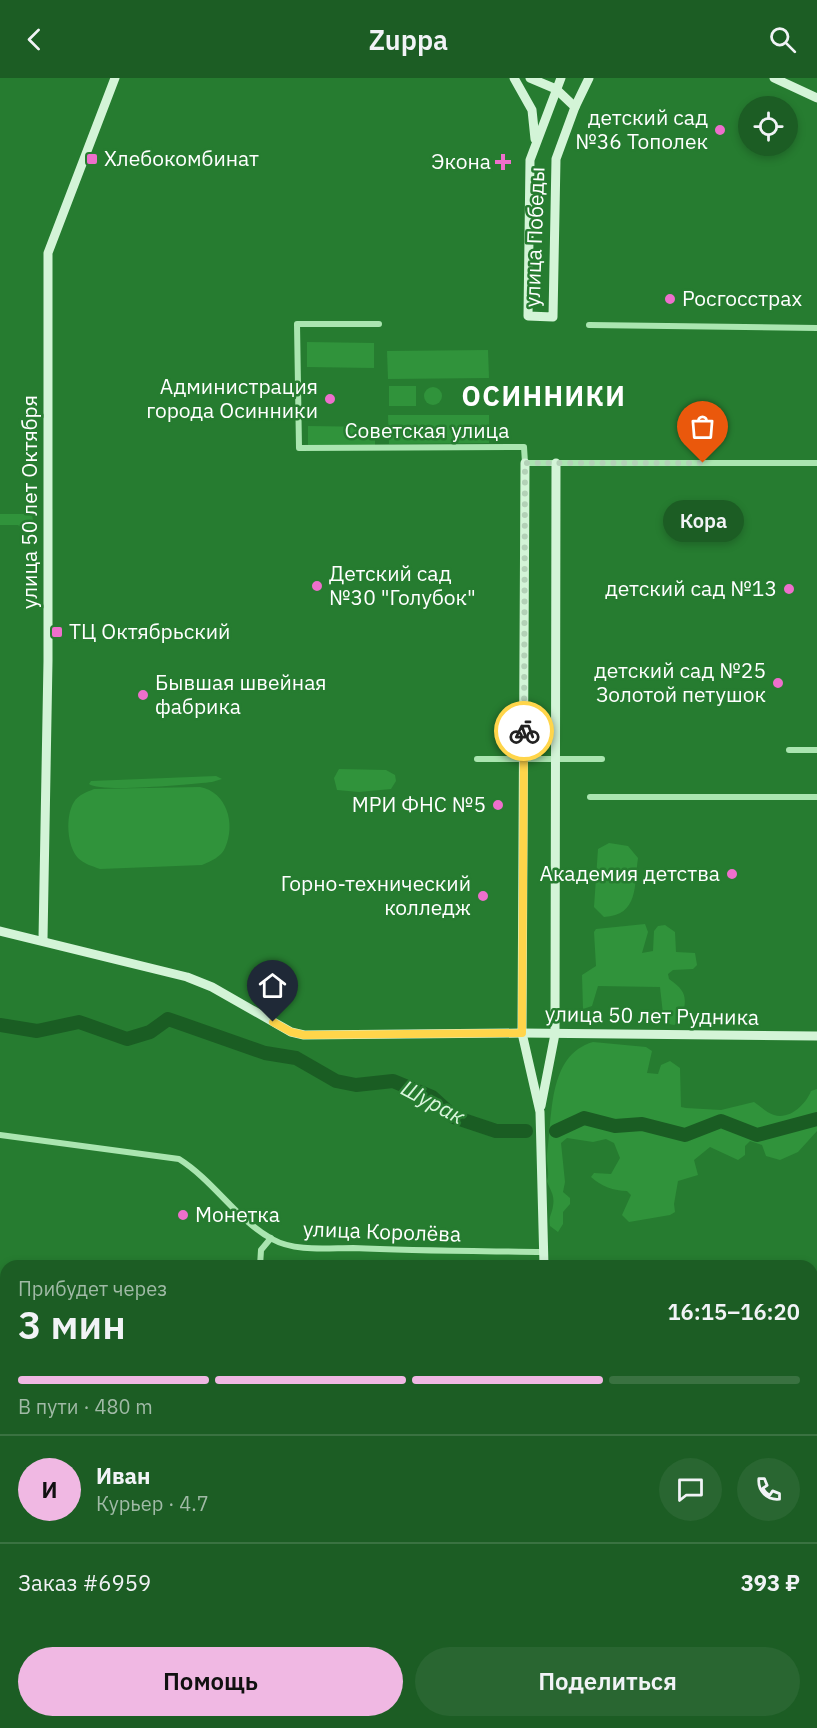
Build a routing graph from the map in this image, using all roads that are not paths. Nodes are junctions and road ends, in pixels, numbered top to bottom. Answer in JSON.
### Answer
{"nodes":[{"id":1,"x":115,"y":78,"type":"edge"},
{"id":2,"x":514,"y":78,"type":"edge"},
{"id":3,"x":530,"y":78,"type":"edge"},
{"id":4,"x":561,"y":78,"type":"edge"},
{"id":5,"x":589,"y":78,"type":"edge"},
{"id":6,"x":774,"y":78,"type":"edge"},
{"id":7,"x":556,"y":89,"type":"junction"},
{"id":8,"x":817,"y":98,"type":"edge"},
{"id":9,"x":574,"y":107,"type":"junction"},
{"id":10,"x":536,"y":143,"type":"junction"},
{"id":11,"x":379,"y":324,"type":"dead end"},
{"id":12,"x":589,"y":325,"type":"dead end"},
{"id":13,"x":817,"y":328,"type":"edge"},
{"id":14,"x":525,"y":463,"type":"junction"},
{"id":15,"x":817,"y":463,"type":"edge"},
{"id":16,"x":556,"y":464,"type":"junction"},
{"id":17,"x":789,"y":750,"type":"dead end"},
{"id":18,"x":817,"y":750,"type":"edge"},
{"id":19,"x":477,"y":759,"type":"dead end"},
{"id":20,"x":524,"y":759,"type":"junction"},
{"id":21,"x":556,"y":759,"type":"junction"},
{"id":22,"x":602,"y":759,"type":"dead end"},
{"id":23,"x":590,"y":797,"type":"dead end"},
{"id":24,"x":817,"y":797,"type":"edge"},
{"id":25,"x":0,"y":931,"type":"edge"},
{"id":26,"x":43,"y":939,"type":"junction"},
{"id":27,"x":522,"y":1033,"type":"junction"},
{"id":28,"x":555,"y":1034,"type":"junction"},
{"id":29,"x":817,"y":1036,"type":"edge"},
{"id":30,"x":540,"y":1112,"type":"junction"},
{"id":31,"x":0,"y":1135,"type":"edge"},
{"id":32,"x":271,"y":1238,"type":"junction"},
{"id":33,"x":544,"y":1252,"type":"junction"},
{"id":34,"x":260,"y":1260,"type":"edge"},
{"id":35,"x":544,"y":1260,"type":"edge"}],
"edges":[{"from":1,"to":26,"type":"street","name":"улица 50 лет Октября"},
{"from":2,"to":10,"type":"street"},
{"from":3,"to":7,"type":"street"},
{"from":4,"to":7,"type":"street","name":"улица Победы"},
{"from":5,"to":9,"type":"street","name":"улица Победы"},
{"from":6,"to":8,"type":"street"},
{"from":7,"to":9,"type":"street"},
{"from":7,"to":10,"type":"street","name":"улица Победы"},
{"from":9,"to":10,"type":"street","name":"улица Победы"},
{"from":11,"to":14,"type":"street","name":"Советская улица"},
{"from":12,"to":13,"type":"street"},
{"from":14,"to":16,"type":"street","name":"Советская улица"},
{"from":14,"to":20,"type":"street"},
{"from":15,"to":16,"type":"street","name":"Советская улица"},
{"from":16,"to":21,"type":"street"},
{"from":17,"to":18,"type":"street"},
{"from":19,"to":20,"type":"street"},
{"from":20,"to":21,"type":"street"},
{"from":20,"to":27,"type":"street"},
{"from":21,"to":22,"type":"street"},
{"from":21,"to":28,"type":"street"},
{"from":23,"to":24,"type":"street"},
{"from":25,"to":26,"type":"street","name":"улица 50 лет Рудника"},
{"from":26,"to":27,"type":"street","name":"улица 50 лет Рудника"},
{"from":27,"to":28,"type":"street","name":"улица 50 лет Рудника"},
{"from":27,"to":30,"type":"street"},
{"from":28,"to":29,"type":"street","name":"улица 50 лет Рудника"},
{"from":28,"to":30,"type":"street"},
{"from":30,"to":33,"type":"street"},
{"from":31,"to":32,"type":"street","name":"улица Королёва"},
{"from":32,"to":33,"type":"street","name":"улица Королёва"},
{"from":32,"to":34,"type":"street"},
{"from":33,"to":35,"type":"street"}]}
